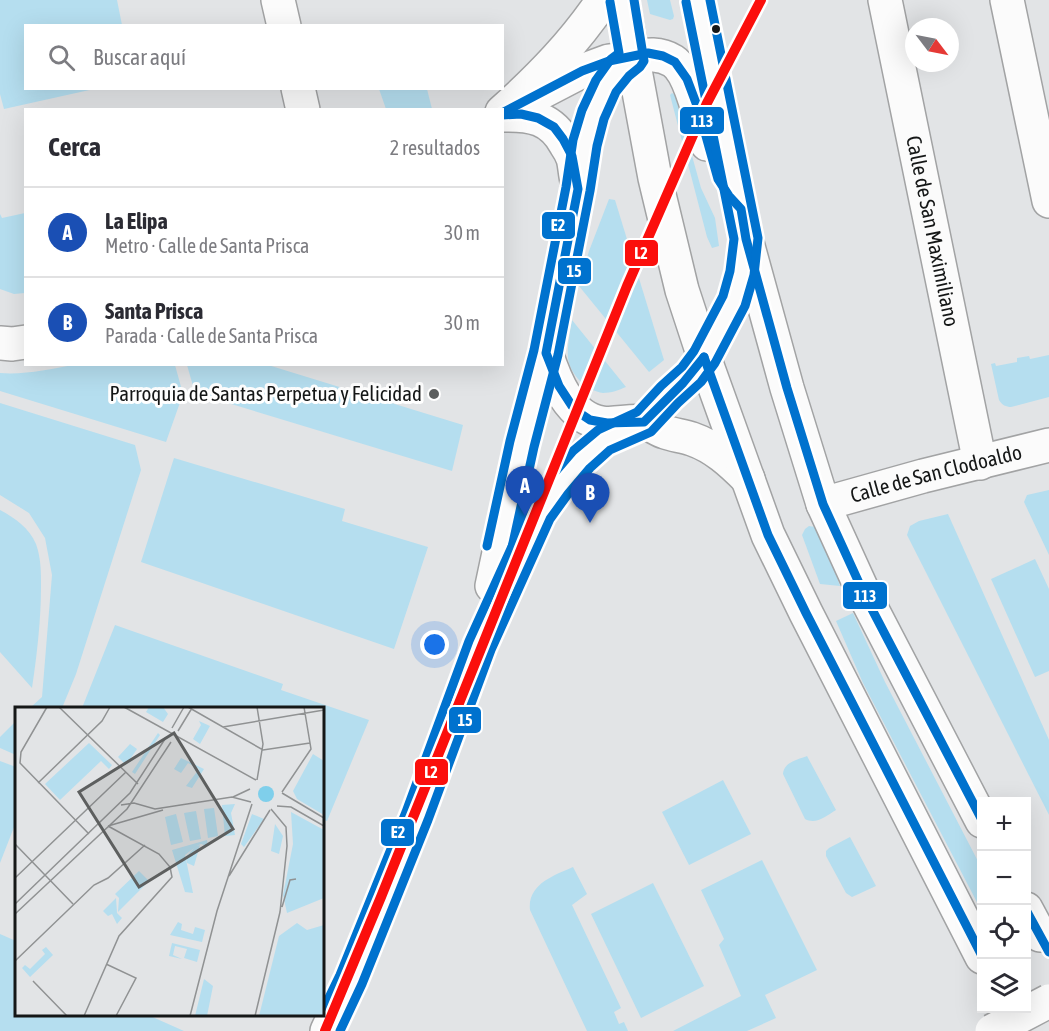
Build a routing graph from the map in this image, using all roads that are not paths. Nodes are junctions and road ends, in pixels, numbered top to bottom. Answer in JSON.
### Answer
{"nodes":[{"id":1,"x":278,"y":0,"type":"edge"},
{"id":2,"x":603,"y":0,"type":"edge"},
{"id":3,"x":622,"y":0,"type":"edge"},
{"id":4,"x":698,"y":0,"type":"edge"},
{"id":5,"x":885,"y":0,"type":"edge"},
{"id":6,"x":1007,"y":0,"type":"edge"},
{"id":7,"x":284,"y":24,"type":"edge"},
{"id":8,"x":632,"y":58,"type":"junction"},
{"id":9,"x":298,"y":90,"type":"edge"},
{"id":10,"x":303,"y":108,"type":"edge"},
{"id":11,"x":504,"y":111,"type":"edge"},
{"id":12,"x":504,"y":112,"type":"edge"},
{"id":13,"x":504,"y":113,"type":"edge"},
{"id":14,"x":578,"y":189,"type":"junction"},
{"id":15,"x":1049,"y":201,"type":"edge"},
{"id":16,"x":743,"y":224,"type":"junction"},
{"id":17,"x":24,"y":342,"type":"edge"},
{"id":18,"x":0,"y":343,"type":"edge"},
{"id":19,"x":546,"y":353,"type":"junction"},
{"id":20,"x":704,"y":357,"type":"junction"},
{"id":21,"x":644,"y":422,"type":"junction"},
{"id":22,"x":1049,"y":445,"type":"edge"},
{"id":23,"x":980,"y":463,"type":"junction"},
{"id":24,"x":748,"y":479,"type":"junction"},
{"id":25,"x":823,"y":504,"type":"junction"},
{"id":26,"x":480,"y":645,"type":"junction"},
{"id":27,"x":977,"y":813,"type":"edge"},
{"id":28,"x":977,"y":949,"type":"edge"},
{"id":29,"x":1049,"y":1001,"type":"edge"},
{"id":30,"x":327,"y":1031,"type":"edge"},
{"id":31,"x":992,"y":1031,"type":"edge"}],
"edges":[{"from":1,"to":7,"type":"street"},
{"from":2,"to":11,"type":"street"},
{"from":3,"to":8,"type":"street"},
{"from":4,"to":16,"type":"street"},
{"from":5,"to":23,"type":"street","name":"Calle de San Maximiliano"},
{"from":6,"to":15,"type":"street"},
{"from":8,"to":12,"type":"street"},
{"from":8,"to":14,"type":"street"},
{"from":8,"to":16,"type":"street"},
{"from":8,"to":20,"type":"street"},
{"from":9,"to":10,"type":"street"},
{"from":13,"to":14,"type":"street"},
{"from":14,"to":19,"type":"street"},
{"from":16,"to":20,"type":"street"},
{"from":16,"to":25,"type":"street"},
{"from":17,"to":18,"type":"street"},
{"from":19,"to":21,"type":"street"},
{"from":19,"to":26,"type":"street"},
{"from":20,"to":21,"type":"street"},
{"from":20,"to":24,"type":"street"},
{"from":21,"to":24,"type":"street"},
{"from":21,"to":26,"type":"street"},
{"from":22,"to":23,"type":"street","name":"Calle de San Clodoaldo"},
{"from":23,"to":25,"type":"street","name":"Calle de San Clodoaldo"},
{"from":24,"to":28,"type":"street"},
{"from":25,"to":27,"type":"street"},
{"from":26,"to":30,"type":"street"},
{"from":29,"to":31,"type":"street","bridge":true}]}
